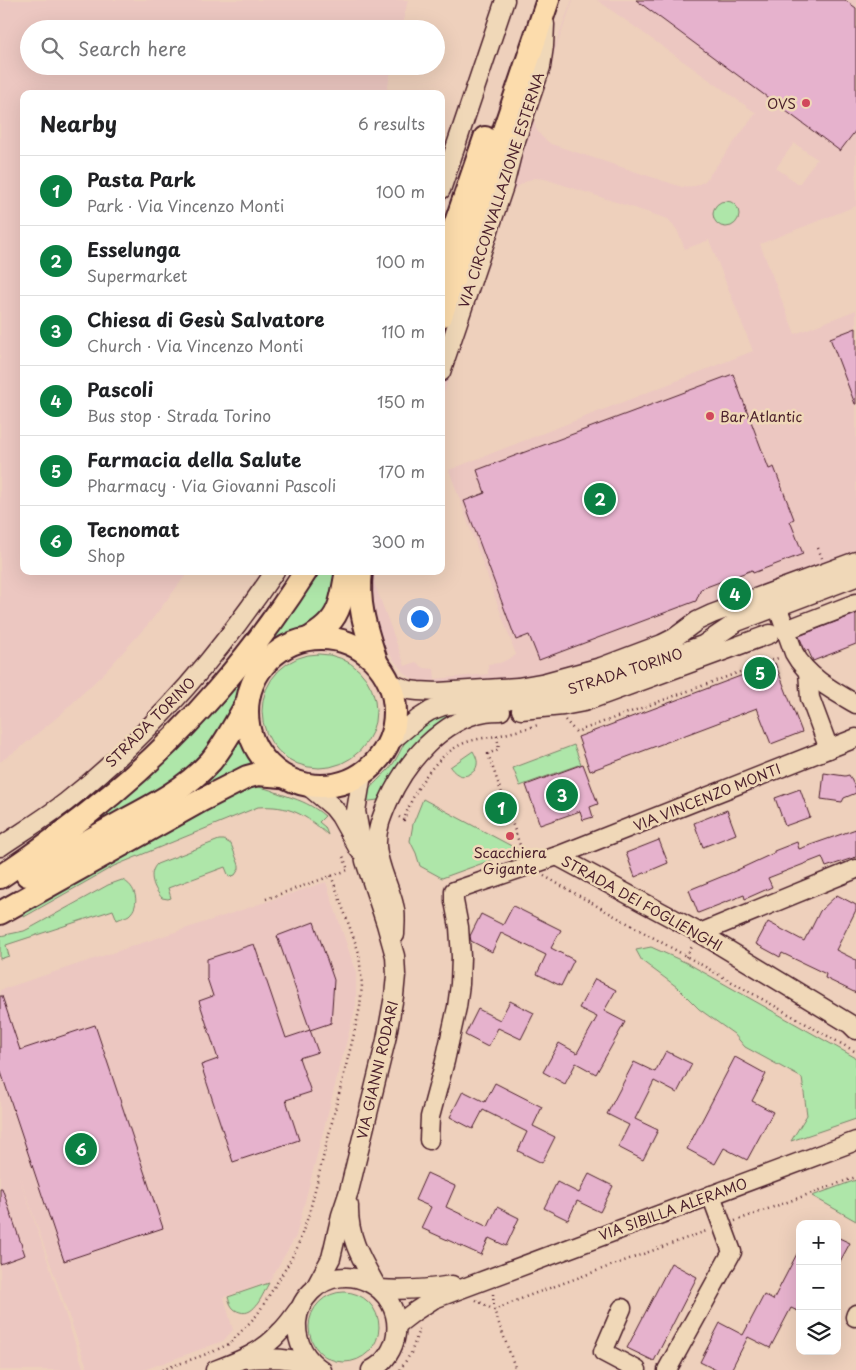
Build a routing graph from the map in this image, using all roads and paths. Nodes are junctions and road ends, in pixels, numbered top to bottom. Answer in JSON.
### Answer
{"nodes":[{"id":1,"x":505,"y":0,"type":"edge"},
{"id":2,"x":542,"y":2,"type":"edge"},
{"id":3,"x":445,"y":178,"type":"edge"},
{"id":4,"x":445,"y":256,"type":"edge"},
{"id":5,"x":445,"y":304,"type":"edge"},
{"id":6,"x":445,"y":360,"type":"edge"},
{"id":7,"x":818,"y":548,"type":"dead end"},
{"id":8,"x":823,"y":559,"type":"dead end"},
{"id":9,"x":856,"y":561,"type":"edge"},
{"id":10,"x":272,"y":575,"type":"edge"},
{"id":11,"x":303,"y":575,"type":"edge"},
{"id":12,"x":346,"y":575,"type":"edge"},
{"id":13,"x":361,"y":575,"type":"edge"},
{"id":14,"x":856,"y":577,"type":"edge"},
{"id":15,"x":775,"y":600,"type":"junction"},
{"id":16,"x":856,"y":603,"type":"edge"},
{"id":17,"x":782,"y":636,"type":"junction"},
{"id":18,"x":310,"y":638,"type":"junction"},
{"id":19,"x":705,"y":651,"type":"junction"},
{"id":20,"x":376,"y":661,"type":"junction"},
{"id":21,"x":808,"y":672,"type":"junction"},
{"id":22,"x":390,"y":683,"type":"junction"},
{"id":23,"x":534,"y":697,"type":"junction"},
{"id":24,"x":247,"y":702,"type":"junction"},
{"id":25,"x":856,"y":704,"type":"edge"},
{"id":26,"x":518,"y":710,"type":"junction"},
{"id":27,"x":562,"y":716,"type":"dead end"},
{"id":28,"x":545,"y":722,"type":"dead end"},
{"id":29,"x":497,"y":736,"type":"junction"},
{"id":30,"x":856,"y":738,"type":"edge"},
{"id":31,"x":390,"y":742,"type":"junction"},
{"id":32,"x":829,"y":749,"type":"junction"},
{"id":33,"x":362,"y":775,"type":"junction"},
{"id":34,"x":282,"y":776,"type":"junction"},
{"id":35,"x":308,"y":786,"type":"junction"},
{"id":36,"x":385,"y":810,"type":"junction"},
{"id":37,"x":0,"y":846,"type":"edge"},
{"id":38,"x":342,"y":854,"type":"dead end"},
{"id":39,"x":557,"y":856,"type":"junction"},
{"id":40,"x":365,"y":861,"type":"junction"},
{"id":41,"x":528,"y":867,"type":"junction"},
{"id":42,"x":856,"y":870,"type":"edge"},
{"id":43,"x":331,"y":876,"type":"junction"},
{"id":44,"x":0,"y":877,"type":"edge"},
{"id":45,"x":0,"y":890,"type":"edge"},
{"id":46,"x":266,"y":899,"type":"dead end"},
{"id":47,"x":0,"y":913,"type":"edge"},
{"id":48,"x":700,"y":933,"type":"junction"},
{"id":49,"x":395,"y":956,"type":"junction"},
{"id":50,"x":856,"y":1030,"type":"edge"},
{"id":51,"x":856,"y":1052,"type":"edge"},
{"id":52,"x":429,"y":1140,"type":"dead end"},
{"id":53,"x":856,"y":1141,"type":"edge"},
{"id":54,"x":856,"y":1177,"type":"edge"},
{"id":55,"x":349,"y":1191,"type":"junction"},
{"id":56,"x":711,"y":1195,"type":"junction"},
{"id":57,"x":722,"y":1225,"type":"junction"},
{"id":58,"x":489,"y":1278,"type":"junction"},
{"id":59,"x":316,"y":1286,"type":"junction"},
{"id":60,"x":379,"y":1288,"type":"junction"},
{"id":61,"x":470,"y":1298,"type":"dead end"},
{"id":62,"x":300,"y":1306,"type":"junction"},
{"id":63,"x":622,"y":1308,"type":"dead end"},
{"id":64,"x":494,"y":1310,"type":"junction"},
{"id":65,"x":421,"y":1324,"type":"dead end"},
{"id":66,"x":397,"y":1325,"type":"junction"},
{"id":67,"x":244,"y":1360,"type":"junction"},
{"id":68,"x":385,"y":1363,"type":"edge"},
{"id":69,"x":318,"y":1367,"type":"edge"},
{"id":70,"x":162,"y":1370,"type":"edge"},
{"id":71,"x":215,"y":1370,"type":"edge"},
{"id":72,"x":371,"y":1370,"type":"edge"},
{"id":73,"x":400,"y":1370,"type":"edge"},
{"id":74,"x":516,"y":1370,"type":"edge"},
{"id":75,"x":637,"y":1370,"type":"edge"},
{"id":76,"x":667,"y":1370,"type":"edge"}],
"edges":[{"from":1,"to":3,"type":"street"},
{"from":2,"to":4,"type":"main road"},
{"from":2,"to":5,"type":"main road","name":"VIA CIRCONVALLAZIONE ESTERNA"},
{"from":2,"to":6,"type":"street","name":"VIA CIRCONVALLAZIONE ESTERNA"},
{"from":7,"to":8,"type":"path"},
{"from":9,"to":15,"type":"street","name":"STRADA TORINO"},
{"from":10,"to":37,"type":"street","name":"STRADA TORINO"},
{"from":11,"to":44,"type":"main road"},
{"from":12,"to":18,"type":"main road"},
{"from":13,"to":20,"type":"main road"},
{"from":14,"to":15,"type":"street","name":"STRADA TORINO"},
{"from":15,"to":17,"type":"street"},
{"from":15,"to":19,"type":"street","name":"STRADA TORINO"},
{"from":15,"to":22,"type":"street","name":"STRADA TORINO"},
{"from":16,"to":17,"type":"street","name":"STRADA TORINO"},
{"from":17,"to":19,"type":"street","name":"STRADA TORINO"},
{"from":17,"to":21,"type":"street"},
{"from":17,"to":27,"type":"path"},
{"from":18,"to":20,"type":"main road"},
{"from":18,"to":24,"type":"main road"},
{"from":19,"to":23,"type":"street","name":"STRADA TORINO"},
{"from":19,"to":26,"type":"street","name":"STRADA TORINO"},
{"from":20,"to":22,"type":"main road"},
{"from":21,"to":25,"type":"street"},
{"from":21,"to":32,"type":"street"},
{"from":22,"to":31,"type":"main road"},
{"from":23,"to":26,"type":"street"},
{"from":23,"to":31,"type":"street","name":"STRADA TORINO"},
{"from":24,"to":34,"type":"main road"},
{"from":24,"to":45,"type":"main road"},
{"from":26,"to":36,"type":"street","name":"STRADA TORINO"},
{"from":28,"to":29,"type":"path"},
{"from":29,"to":36,"type":"path"},
{"from":29,"to":41,"type":"path"},
{"from":30,"to":32,"type":"street","name":"VIA VINCENZO MONTI"},
{"from":31,"to":33,"type":"main road"},
{"from":32,"to":39,"type":"street","name":"VIA VINCENZO MONTI"},
{"from":33,"to":35,"type":"main road"},
{"from":33,"to":40,"type":"street","name":"VIA GIANNI RODARI"},
{"from":34,"to":35,"type":"main road"},
{"from":34,"to":47,"type":"main road"},
{"from":35,"to":40,"type":"street","name":"VIA GIANNI RODARI"},
{"from":36,"to":49,"type":"street","name":"STRADA TORINO"},
{"from":38,"to":43,"type":"path"},
{"from":39,"to":41,"type":"street","name":"STRADA DEI FOGLIENGHI"},
{"from":39,"to":48,"type":"street","name":"STRADA DEI FOGLIENGHI"},
{"from":40,"to":49,"type":"street","name":"VIA GIANNI RODARI"},
{"from":41,"to":51,"type":"path"},
{"from":41,"to":52,"type":"street","name":"STRADA DEI FOGLIENGHI"},
{"from":42,"to":48,"type":"street"},
{"from":43,"to":46,"type":"path"},
{"from":43,"to":70,"type":"path"},
{"from":48,"to":50,"type":"street","name":"STRADA DEI FOGLIENGHI"},
{"from":49,"to":55,"type":"street","name":"VIA GIANNI RODARI"},
{"from":53,"to":56,"type":"street","name":"VIA SIBILLA ALERAMO"},
{"from":54,"to":57,"type":"path"},
{"from":55,"to":59,"type":"street","name":"VIA GIANNI RODARI"},
{"from":55,"to":60,"type":"street","name":"VIA GIANNI RODARI"},
{"from":56,"to":57,"type":"street"},
{"from":56,"to":58,"type":"street","name":"VIA SIBILLA ALERAMO"},
{"from":57,"to":64,"type":"path"},
{"from":57,"to":76,"type":"street"},
{"from":58,"to":60,"type":"street","name":"VIA SIBILLA ALERAMO"},
{"from":58,"to":64,"type":"path"},
{"from":58,"to":66,"type":"street","name":"VIA SIBILLA ALERAMO"},
{"from":59,"to":60,"type":"street"},
{"from":59,"to":62,"type":"street","name":"VIA GIANNI RODARI"},
{"from":60,"to":66,"type":"street","name":"VIA GIANNI RODARI"},
{"from":61,"to":64,"type":"path"},
{"from":62,"to":67,"type":"street"},
{"from":62,"to":69,"type":"street"},
{"from":63,"to":75,"type":"street"},
{"from":64,"to":74,"type":"path"},
{"from":65,"to":73,"type":"path"},
{"from":66,"to":68,"type":"street"},
{"from":67,"to":69,"type":"street"},
{"from":67,"to":71,"type":"street"},
{"from":68,"to":72,"type":"street"}]}
